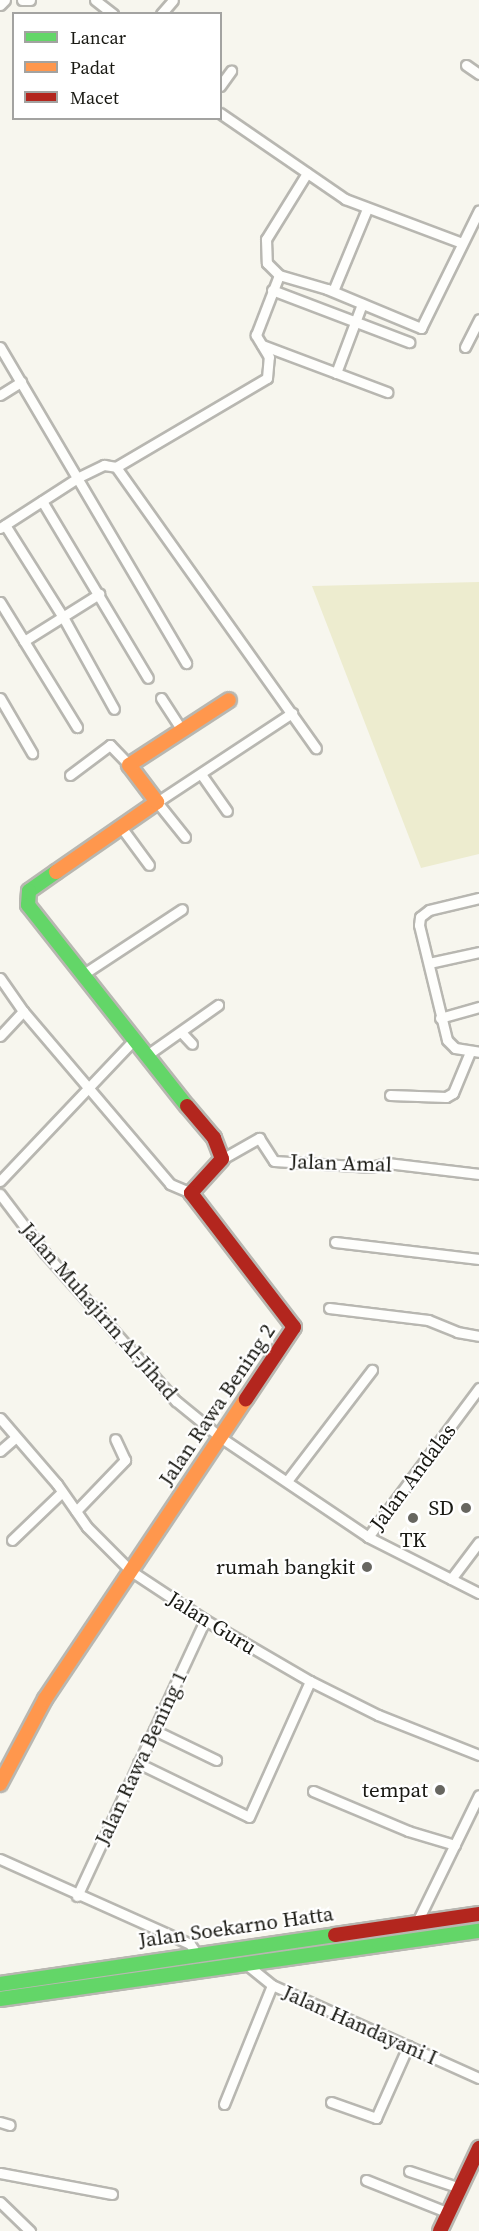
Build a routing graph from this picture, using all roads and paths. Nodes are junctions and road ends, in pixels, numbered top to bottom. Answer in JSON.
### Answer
{"nodes":[{"id":1,"x":5,"y":0,"type":"edge"},
{"id":2,"x":22,"y":0,"type":"edge"},
{"id":3,"x":30,"y":0,"type":"edge"},
{"id":4,"x":95,"y":0,"type":"edge"},
{"id":5,"x":173,"y":0,"type":"edge"},
{"id":6,"x":0,"y":5,"type":"edge"},
{"id":7,"x":110,"y":12,"type":"edge"},
{"id":8,"x":163,"y":12,"type":"edge"},
{"id":9,"x":466,"y":65,"type":"dead end"},
{"id":10,"x":231,"y":71,"type":"dead end"},
{"id":11,"x":479,"y":74,"type":"edge"},
{"id":12,"x":222,"y":83,"type":"edge"},
{"id":13,"x":222,"y":114,"type":"edge"},
{"id":14,"x":307,"y":173,"type":"junction"},
{"id":15,"x":367,"y":209,"type":"junction"},
{"id":16,"x":479,"y":210,"type":"edge"},
{"id":17,"x":462,"y":243,"type":"junction"},
{"id":18,"x":279,"y":274,"type":"junction"},
{"id":19,"x":272,"y":290,"type":"junction"},
{"id":20,"x":333,"y":291,"type":"junction"},
{"id":21,"x":362,"y":304,"type":"junction"},
{"id":22,"x":479,"y":319,"type":"edge"},
{"id":23,"x":356,"y":322,"type":"junction"},
{"id":24,"x":409,"y":342,"type":"dead end"},
{"id":25,"x":262,"y":345,"type":"junction"},
{"id":26,"x":0,"y":347,"type":"edge"},
{"id":27,"x":465,"y":347,"type":"dead end"},
{"id":28,"x":336,"y":373,"type":"junction"},
{"id":29,"x":21,"y":382,"type":"junction"},
{"id":30,"x":387,"y":392,"type":"dead end"},
{"id":31,"x":0,"y":395,"type":"edge"},
{"id":32,"x":116,"y":467,"type":"junction"},
{"id":33,"x":79,"y":477,"type":"junction"},
{"id":34,"x":42,"y":501,"type":"junction"},
{"id":35,"x":2,"y":526,"type":"edge"},
{"id":36,"x":99,"y":594,"type":"junction"},
{"id":37,"x":0,"y":602,"type":"edge"},
{"id":38,"x":63,"y":617,"type":"junction"},
{"id":39,"x":24,"y":641,"type":"junction"},
{"id":40,"x":186,"y":663,"type":"dead end"},
{"id":41,"x":148,"y":678,"type":"dead end"},
{"id":42,"x":0,"y":698,"type":"edge"},
{"id":43,"x":161,"y":698,"type":"dead end"},
{"id":44,"x":229,"y":700,"type":"dead end"},
{"id":45,"x":114,"y":709,"type":"dead end"},
{"id":46,"x":292,"y":713,"type":"junction"},
{"id":47,"x":77,"y":727,"type":"dead end"},
{"id":48,"x":182,"y":730,"type":"junction"},
{"id":49,"x":316,"y":748,"type":"dead end"},
{"id":50,"x":32,"y":753,"type":"dead end"},
{"id":51,"x":129,"y":765,"type":"junction"},
{"id":52,"x":201,"y":774,"type":"junction"},
{"id":53,"x":70,"y":775,"type":"dead end"},
{"id":54,"x":157,"y":802,"type":"junction"},
{"id":55,"x":227,"y":811,"type":"dead end"},
{"id":56,"x":121,"y":827,"type":"junction"},
{"id":57,"x":185,"y":837,"type":"dead end"},
{"id":58,"x":149,"y":865,"type":"dead end"},
{"id":59,"x":479,"y":898,"type":"edge"},
{"id":60,"x":183,"y":909,"type":"dead end"},
{"id":61,"x":479,"y":952,"type":"edge"},
{"id":62,"x":429,"y":963,"type":"junction"},
{"id":63,"x":85,"y":974,"type":"junction"},
{"id":64,"x":0,"y":978,"type":"edge"},
{"id":65,"x":218,"y":1005,"type":"dead end"},
{"id":66,"x":479,"y":1007,"type":"edge"},
{"id":67,"x":23,"y":1011,"type":"junction"},
{"id":68,"x":440,"y":1018,"type":"junction"},
{"id":69,"x":181,"y":1032,"type":"junction"},
{"id":70,"x":0,"y":1036,"type":"edge"},
{"id":71,"x":133,"y":1041,"type":"junction"},
{"id":72,"x":192,"y":1044,"type":"dead end"},
{"id":73,"x":474,"y":1052,"type":"edge"},
{"id":74,"x":147,"y":1055,"type":"junction"},
{"id":75,"x":88,"y":1087,"type":"junction"},
{"id":76,"x":390,"y":1095,"type":"dead end"},
{"id":77,"x":222,"y":1159,"type":"junction"},
{"id":78,"x":479,"y":1174,"type":"edge"},
{"id":79,"x":0,"y":1181,"type":"edge"},
{"id":80,"x":190,"y":1193,"type":"junction"},
{"id":81,"x":0,"y":1194,"type":"edge"},
{"id":82,"x":335,"y":1242,"type":"dead end"},
{"id":83,"x":479,"y":1259,"type":"edge"},
{"id":84,"x":329,"y":1308,"type":"dead end"},
{"id":85,"x":479,"y":1336,"type":"edge"},
{"id":86,"x":372,"y":1370,"type":"dead end"},
{"id":87,"x":479,"y":1388,"type":"edge"},
{"id":88,"x":0,"y":1418,"type":"edge"},
{"id":89,"x":220,"y":1437,"type":"junction"},
{"id":90,"x":15,"y":1438,"type":"junction"},
{"id":91,"x":115,"y":1439,"type":"dead end"},
{"id":92,"x":0,"y":1451,"type":"edge"},
{"id":93,"x":287,"y":1481,"type":"junction"},
{"id":94,"x":62,"y":1492,"type":"junction"},
{"id":95,"x":76,"y":1511,"type":"junction"},
{"id":96,"x":368,"y":1537,"type":"junction"},
{"id":97,"x":12,"y":1540,"type":"dead end"},
{"id":98,"x":479,"y":1542,"type":"edge"},
{"id":99,"x":132,"y":1571,"type":"junction"},
{"id":100,"x":451,"y":1579,"type":"junction"},
{"id":101,"x":479,"y":1593,"type":"edge"},
{"id":102,"x":205,"y":1620,"type":"junction"},
{"id":103,"x":310,"y":1681,"type":"junction"},
{"id":104,"x":154,"y":1730,"type":"junction"},
{"id":105,"x":479,"y":1755,"type":"edge"},
{"id":106,"x":216,"y":1760,"type":"dead end"},
{"id":107,"x":138,"y":1763,"type":"junction"},
{"id":108,"x":0,"y":1785,"type":"edge"},
{"id":109,"x":313,"y":1791,"type":"dead end"},
{"id":110,"x":479,"y":1795,"type":"edge"},
{"id":111,"x":455,"y":1845,"type":"junction"},
{"id":112,"x":0,"y":1859,"type":"edge"},
{"id":113,"x":77,"y":1896,"type":"junction"},
{"id":114,"x":479,"y":1914,"type":"edge"},
{"id":115,"x":417,"y":1922,"type":"junction"},
{"id":116,"x":479,"y":1930,"type":"edge"},
{"id":117,"x":196,"y":1953,"type":"junction"},
{"id":118,"x":246,"y":1964,"type":"junction"},
{"id":119,"x":0,"y":1984,"type":"edge"},
{"id":120,"x":272,"y":1986,"type":"junction"},
{"id":121,"x":0,"y":1999,"type":"edge"},
{"id":122,"x":408,"y":2046,"type":"junction"},
{"id":123,"x":479,"y":2078,"type":"edge"},
{"id":124,"x":331,"y":2102,"type":"dead end"},
{"id":125,"x":224,"y":2104,"type":"dead end"},
{"id":126,"x":479,"y":2148,"type":"edge"},
{"id":127,"x":409,"y":2171,"type":"dead end"},
{"id":128,"x":0,"y":2173,"type":"edge"},
{"id":129,"x":366,"y":2180,"type":"dead end"},
{"id":130,"x":460,"y":2188,"type":"junction"},
{"id":131,"x":112,"y":2194,"type":"dead end"},
{"id":132,"x":0,"y":2202,"type":"edge"},
{"id":133,"x":448,"y":2213,"type":"junction"},
{"id":134,"x":30,"y":2231,"type":"edge"},
{"id":135,"x":440,"y":2231,"type":"edge"}],
"edges":[{"from":1,"to":6,"type":"street"},
{"from":2,"to":3,"type":"street"},
{"from":4,"to":7,"type":"street"},
{"from":5,"to":8,"type":"street"},
{"from":9,"to":11,"type":"street"},
{"from":10,"to":12,"type":"street"},
{"from":13,"to":14,"type":"street"},
{"from":14,"to":15,"type":"street"},
{"from":14,"to":18,"type":"street"},
{"from":15,"to":17,"type":"street"},
{"from":15,"to":20,"type":"street"},
{"from":16,"to":17,"type":"street"},
{"from":17,"to":21,"type":"street"},
{"from":18,"to":19,"type":"street"},
{"from":18,"to":20,"type":"street"},
{"from":19,"to":23,"type":"street"},
{"from":19,"to":25,"type":"street"},
{"from":20,"to":21,"type":"street"},
{"from":21,"to":23,"type":"street"},
{"from":22,"to":27,"type":"street"},
{"from":23,"to":24,"type":"street"},
{"from":23,"to":28,"type":"street"},
{"from":25,"to":28,"type":"street"},
{"from":25,"to":32,"type":"street"},
{"from":26,"to":29,"type":"street"},
{"from":28,"to":30,"type":"street"},
{"from":29,"to":31,"type":"street"},
{"from":29,"to":33,"type":"street"},
{"from":32,"to":33,"type":"street"},
{"from":32,"to":46,"type":"street"},
{"from":33,"to":34,"type":"street"},
{"from":33,"to":40,"type":"street"},
{"from":34,"to":35,"type":"street"},
{"from":34,"to":36,"type":"street"},
{"from":35,"to":38,"type":"street"},
{"from":36,"to":38,"type":"street"},
{"from":36,"to":41,"type":"street"},
{"from":37,"to":39,"type":"street"},
{"from":38,"to":39,"type":"street"},
{"from":38,"to":45,"type":"street"},
{"from":39,"to":47,"type":"street"},
{"from":42,"to":50,"type":"street"},
{"from":43,"to":48,"type":"street"},
{"from":44,"to":48,"type":"street"},
{"from":46,"to":49,"type":"street"},
{"from":46,"to":52,"type":"street"},
{"from":48,"to":51,"type":"street"},
{"from":51,"to":53,"type":"street"},
{"from":51,"to":54,"type":"street"},
{"from":52,"to":54,"type":"street"},
{"from":52,"to":55,"type":"street"},
{"from":54,"to":56,"type":"street"},
{"from":54,"to":57,"type":"street"},
{"from":56,"to":58,"type":"street"},
{"from":56,"to":63,"type":"street"},
{"from":59,"to":62,"type":"street"},
{"from":60,"to":63,"type":"street"},
{"from":61,"to":62,"type":"street"},
{"from":62,"to":68,"type":"street"},
{"from":63,"to":71,"type":"street"},
{"from":64,"to":67,"type":"street"},
{"from":65,"to":69,"type":"street"},
{"from":66,"to":68,"type":"street"},
{"from":67,"to":70,"type":"street"},
{"from":67,"to":75,"type":"street"},
{"from":68,"to":73,"type":"street"},
{"from":69,"to":72,"type":"street"},
{"from":69,"to":74,"type":"street"},
{"from":71,"to":74,"type":"street"},
{"from":71,"to":75,"type":"street"},
{"from":73,"to":76,"type":"street"},
{"from":74,"to":77,"type":"street"},
{"from":75,"to":79,"type":"street"},
{"from":75,"to":80,"type":"street"},
{"from":77,"to":78,"type":"street","name":"Jalan Amal"},
{"from":77,"to":80,"type":"street"},
{"from":80,"to":89,"type":"street","name":"Jalan Rawa Bening 2"},
{"from":81,"to":89,"type":"street","name":"Jalan Muhajirin Al-Jihad"},
{"from":82,"to":83,"type":"street"},
{"from":84,"to":85,"type":"street"},
{"from":86,"to":93,"type":"street"},
{"from":87,"to":96,"type":"street","name":"Jalan Andalas"},
{"from":88,"to":90,"type":"street","name":"Jalan Guru"},
{"from":89,"to":93,"type":"street","name":"Jalan Muhajirin Al-Jihad"},
{"from":89,"to":99,"type":"street","name":"Jalan Rawa Bening 2"},
{"from":90,"to":92,"type":"street"},
{"from":90,"to":94,"type":"street","name":"Jalan Guru"},
{"from":91,"to":95,"type":"street"},
{"from":93,"to":96,"type":"street","name":"Jalan Muhajirin Al-Jihad"},
{"from":94,"to":95,"type":"street","name":"Jalan Guru"},
{"from":94,"to":97,"type":"street"},
{"from":95,"to":99,"type":"street","name":"Jalan Guru"},
{"from":96,"to":100,"type":"street","name":"Jalan Muhajirin Al-Jihad"},
{"from":98,"to":100,"type":"street"},
{"from":99,"to":102,"type":"street","name":"Jalan Guru"},
{"from":99,"to":108,"type":"street","name":"Jalan Rawa Bening 2"},
{"from":100,"to":101,"type":"street","name":"Jalan Muhajirin Al-Jihad"},
{"from":102,"to":103,"type":"street","name":"Jalan Guru"},
{"from":102,"to":104,"type":"street","name":"Jalan Rawa Bening 1"},
{"from":103,"to":105,"type":"street","name":"Jalan Guru"},
{"from":103,"to":107,"type":"street"},
{"from":104,"to":106,"type":"street"},
{"from":104,"to":107,"type":"street","name":"Jalan Rawa Bening 1"},
{"from":107,"to":113,"type":"street","name":"Jalan Rawa Bening 1"},
{"from":109,"to":111,"type":"street"},
{"from":110,"to":111,"type":"street"},
{"from":111,"to":115,"type":"street"},
{"from":112,"to":113,"type":"street"},
{"from":113,"to":117,"type":"street"},
{"from":114,"to":115,"type":"street","name":"Jalan Soekarno Hatta"},
{"from":115,"to":117,"type":"street","name":"Jalan Soekarno Hatta"},
{"from":116,"to":118,"type":"street","name":"Jalan Soekarno Hatta"},
{"from":117,"to":119,"type":"street","name":"Jalan Soekarno Hatta"},
{"from":118,"to":120,"type":"street","name":"Jalan Handayani I"},
{"from":118,"to":121,"type":"street","name":"Jalan Soekarno Hatta"},
{"from":120,"to":122,"type":"street","name":"Jalan Handayani I"},
{"from":120,"to":125,"type":"street"},
{"from":122,"to":123,"type":"street","name":"Jalan Handayani I"},
{"from":122,"to":124,"type":"street"},
{"from":126,"to":130,"type":"street"},
{"from":127,"to":130,"type":"street"},
{"from":128,"to":131,"type":"street"},
{"from":129,"to":133,"type":"street"},
{"from":130,"to":133,"type":"street"},
{"from":132,"to":134,"type":"street"},
{"from":133,"to":135,"type":"street"}]}
